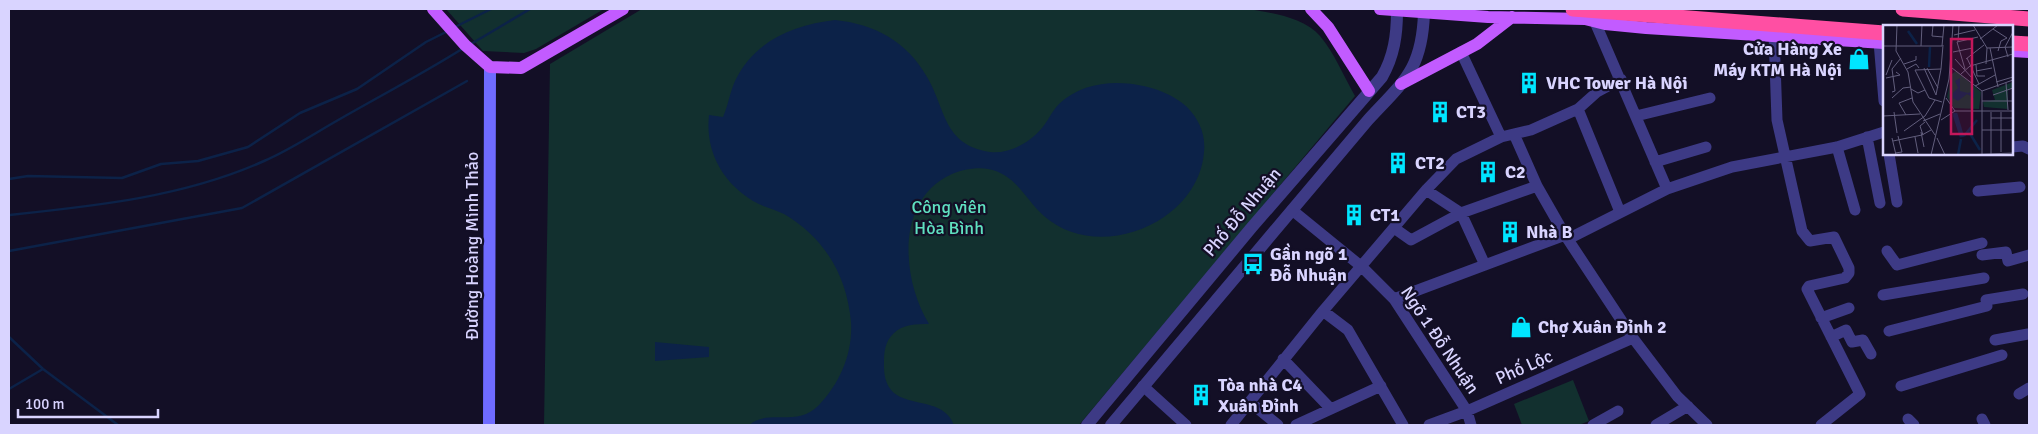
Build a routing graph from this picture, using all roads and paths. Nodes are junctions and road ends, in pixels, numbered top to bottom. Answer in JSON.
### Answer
{"nodes":[{"id":1,"x":433,"y":9,"type":"edge"},
{"id":2,"x":623,"y":9,"type":"edge"},
{"id":3,"x":1311,"y":9,"type":"edge"},
{"id":4,"x":1380,"y":9,"type":"edge"},
{"id":5,"x":1573,"y":9,"type":"edge"},
{"id":6,"x":1903,"y":9,"type":"edge"},
{"id":7,"x":1962,"y":9,"type":"edge"},
{"id":8,"x":1397,"y":10,"type":"edge"},
{"id":9,"x":1424,"y":11,"type":"edge"},
{"id":10,"x":2029,"y":14,"type":"edge"},
{"id":11,"x":1512,"y":17,"type":"junction"},
{"id":12,"x":2029,"y":19,"type":"edge"},
{"id":13,"x":1590,"y":20,"type":"junction"},
{"id":14,"x":1774,"y":34,"type":"junction"},
{"id":15,"x":1883,"y":38,"type":"edge"},
{"id":16,"x":2013,"y":44,"type":"edge"},
{"id":17,"x":2029,"y":45,"type":"edge"},
{"id":18,"x":2013,"y":51,"type":"edge"},
{"id":19,"x":1461,"y":52,"type":"junction"},
{"id":20,"x":2029,"y":52,"type":"edge"},
{"id":21,"x":490,"y":67,"type":"junction"},
{"id":22,"x":1621,"y":79,"type":"junction"},
{"id":23,"x":1401,"y":84,"type":"junction"},
{"id":24,"x":1368,"y":91,"type":"junction"},
{"id":25,"x":1710,"y":98,"type":"dead end"},
{"id":26,"x":1578,"y":109,"type":"junction"},
{"id":27,"x":1636,"y":116,"type":"junction"},
{"id":28,"x":1883,"y":132,"type":"edge"},
{"id":29,"x":1514,"y":134,"type":"junction"},
{"id":30,"x":1501,"y":137,"type":"junction"},
{"id":31,"x":1867,"y":137,"type":"junction"},
{"id":32,"x":1706,"y":147,"type":"dead end"},
{"id":33,"x":1836,"y":147,"type":"junction"},
{"id":34,"x":2013,"y":147,"type":"edge"},
{"id":35,"x":2029,"y":149,"type":"edge"},
{"id":36,"x":1889,"y":155,"type":"edge"},
{"id":37,"x":1784,"y":157,"type":"junction"},
{"id":38,"x":1655,"y":162,"type":"junction"},
{"id":39,"x":1538,"y":186,"type":"junction"},
{"id":40,"x":2020,"y":187,"type":"dead end"},
{"id":41,"x":1426,"y":190,"type":"junction"},
{"id":42,"x":1667,"y":190,"type":"junction"},
{"id":43,"x":1978,"y":191,"type":"dead end"},
{"id":44,"x":1897,"y":202,"type":"dead end"},
{"id":45,"x":1880,"y":204,"type":"dead end"},
{"id":46,"x":1292,"y":210,"type":"junction"},
{"id":47,"x":1856,"y":210,"type":"dead end"},
{"id":48,"x":1620,"y":212,"type":"junction"},
{"id":49,"x":1461,"y":213,"type":"junction"},
{"id":50,"x":1394,"y":228,"type":"junction"},
{"id":51,"x":1566,"y":237,"type":"junction"},
{"id":52,"x":1982,"y":243,"type":"dead end"},
{"id":53,"x":1887,"y":251,"type":"dead end"},
{"id":54,"x":1982,"y":255,"type":"dead end"},
{"id":55,"x":2029,"y":256,"type":"edge"},
{"id":56,"x":1485,"y":265,"type":"junction"},
{"id":57,"x":1362,"y":267,"type":"junction"},
{"id":58,"x":1984,"y":278,"type":"dead end"},
{"id":59,"x":2023,"y":294,"type":"dead end"},
{"id":60,"x":1883,"y":295,"type":"dead end"},
{"id":61,"x":1394,"y":299,"type":"junction"},
{"id":62,"x":1849,"y":308,"type":"dead end"},
{"id":63,"x":1323,"y":311,"type":"junction"},
{"id":64,"x":1821,"y":318,"type":"junction"},
{"id":65,"x":1889,"y":330,"type":"dead end"},
{"id":66,"x":2028,"y":334,"type":"edge"},
{"id":67,"x":1831,"y":337,"type":"junction"},
{"id":68,"x":1633,"y":338,"type":"junction"},
{"id":69,"x":1994,"y":340,"type":"dead end"},
{"id":70,"x":1871,"y":354,"type":"dead end"},
{"id":71,"x":2002,"y":355,"type":"dead end"},
{"id":72,"x":1283,"y":359,"type":"junction"},
{"id":73,"x":1143,"y":386,"type":"junction"},
{"id":74,"x":1381,"y":386,"type":"junction"},
{"id":75,"x":1901,"y":386,"type":"dead end"},
{"id":76,"x":1251,"y":403,"type":"junction"},
{"id":77,"x":1688,"y":406,"type":"junction"},
{"id":78,"x":1330,"y":408,"type":"junction"},
{"id":79,"x":1467,"y":411,"type":"junction"},
{"id":80,"x":1618,"y":411,"type":"dead end"},
{"id":81,"x":1093,"y":423,"type":"edge"},
{"id":82,"x":488,"y":425,"type":"edge"},
{"id":83,"x":1111,"y":425,"type":"edge"},
{"id":84,"x":1186,"y":425,"type":"edge"},
{"id":85,"x":1231,"y":425,"type":"edge"},
{"id":86,"x":1278,"y":425,"type":"edge"},
{"id":87,"x":1296,"y":425,"type":"edge"},
{"id":88,"x":1403,"y":425,"type":"edge"},
{"id":89,"x":1429,"y":425,"type":"edge"},
{"id":90,"x":1471,"y":425,"type":"edge"},
{"id":91,"x":1593,"y":425,"type":"edge"},
{"id":92,"x":1656,"y":425,"type":"edge"},
{"id":93,"x":1707,"y":425,"type":"edge"},
{"id":94,"x":1821,"y":425,"type":"edge"}],
"edges":[{"from":1,"to":21,"type":"main road"},
{"from":2,"to":21,"type":"main road"},
{"from":3,"to":24,"type":"main road"},
{"from":4,"to":8,"type":"main road"},
{"from":5,"to":15,"type":"highway"},
{"from":6,"to":12,"type":"highway"},
{"from":7,"to":10,"type":"main road"},
{"from":8,"to":9,"type":"main road"},
{"from":8,"to":24,"type":"street","name":"Phố Đỗ Nhuận"},
{"from":9,"to":11,"type":"main road"},
{"from":9,"to":23,"type":"street"},
{"from":11,"to":13,"type":"main road"},
{"from":11,"to":19,"type":"main road"},
{"from":13,"to":14,"type":"main road"},
{"from":13,"to":15,"type":"main road"},
{"from":13,"to":22,"type":"street"},
{"from":14,"to":15,"type":"main road"},
{"from":14,"to":37,"type":"street"},
{"from":16,"to":17,"type":"highway"},
{"from":18,"to":20,"type":"main road"},
{"from":19,"to":23,"type":"main road"},
{"from":19,"to":30,"type":"street"},
{"from":21,"to":82,"type":"main road","name":"Đường Hoàng Minh Thảo"},
{"from":22,"to":26,"type":"street"},
{"from":22,"to":27,"type":"street"},
{"from":23,"to":46,"type":"street"},
{"from":24,"to":81,"type":"street","name":"Phố Đỗ Nhuận"},
{"from":25,"to":27,"type":"street"},
{"from":26,"to":29,"type":"street"},
{"from":26,"to":48,"type":"street"},
{"from":27,"to":38,"type":"street"},
{"from":28,"to":31,"type":"street"},
{"from":29,"to":30,"type":"street"},
{"from":29,"to":39,"type":"street"},
{"from":30,"to":41,"type":"street"},
{"from":31,"to":33,"type":"street"},
{"from":31,"to":45,"type":"street"},
{"from":32,"to":38,"type":"street"},
{"from":33,"to":37,"type":"street"},
{"from":33,"to":47,"type":"street"},
{"from":34,"to":35,"type":"street"},
{"from":36,"to":44,"type":"street"},
{"from":37,"to":42,"type":"street"},
{"from":37,"to":64,"type":"street"},
{"from":38,"to":42,"type":"street"},
{"from":39,"to":49,"type":"street"},
{"from":39,"to":51,"type":"street"},
{"from":40,"to":43,"type":"street"},
{"from":41,"to":49,"type":"street"},
{"from":41,"to":50,"type":"street"},
{"from":42,"to":48,"type":"street"},
{"from":46,"to":57,"type":"street","name":"Ngõ 1 Đỗ Nhuận"},
{"from":46,"to":73,"type":"street"},
{"from":48,"to":51,"type":"street"},
{"from":49,"to":50,"type":"street"},
{"from":49,"to":56,"type":"street"},
{"from":50,"to":57,"type":"street"},
{"from":51,"to":56,"type":"street"},
{"from":51,"to":68,"type":"street"},
{"from":52,"to":53,"type":"street"},
{"from":54,"to":55,"type":"street"},
{"from":56,"to":61,"type":"street"},
{"from":57,"to":61,"type":"street","name":"Ngõ 1 Đỗ Nhuận"},
{"from":57,"to":63,"type":"street"},
{"from":58,"to":60,"type":"street"},
{"from":59,"to":65,"type":"street"},
{"from":61,"to":79,"type":"street","name":"Ngõ 1 Đỗ Nhuận"},
{"from":62,"to":64,"type":"street"},
{"from":63,"to":72,"type":"street"},
{"from":63,"to":74,"type":"street"},
{"from":64,"to":67,"type":"street"},
{"from":66,"to":69,"type":"street"},
{"from":67,"to":70,"type":"street"},
{"from":67,"to":94,"type":"street"},
{"from":68,"to":77,"type":"street"},
{"from":68,"to":79,"type":"street","name":"Phố Lộc"},
{"from":71,"to":75,"type":"street"},
{"from":72,"to":76,"type":"street"},
{"from":72,"to":78,"type":"street"},
{"from":73,"to":83,"type":"street"},
{"from":73,"to":84,"type":"street"},
{"from":74,"to":78,"type":"street"},
{"from":74,"to":88,"type":"street"},
{"from":76,"to":85,"type":"street"},
{"from":76,"to":86,"type":"street"},
{"from":77,"to":92,"type":"street"},
{"from":77,"to":93,"type":"street"},
{"from":78,"to":87,"type":"street"},
{"from":79,"to":89,"type":"street","name":"Phố Lộc"},
{"from":79,"to":90,"type":"street","name":"Ngõ 1 Đỗ Nhuận"},
{"from":80,"to":91,"type":"street"}]}
